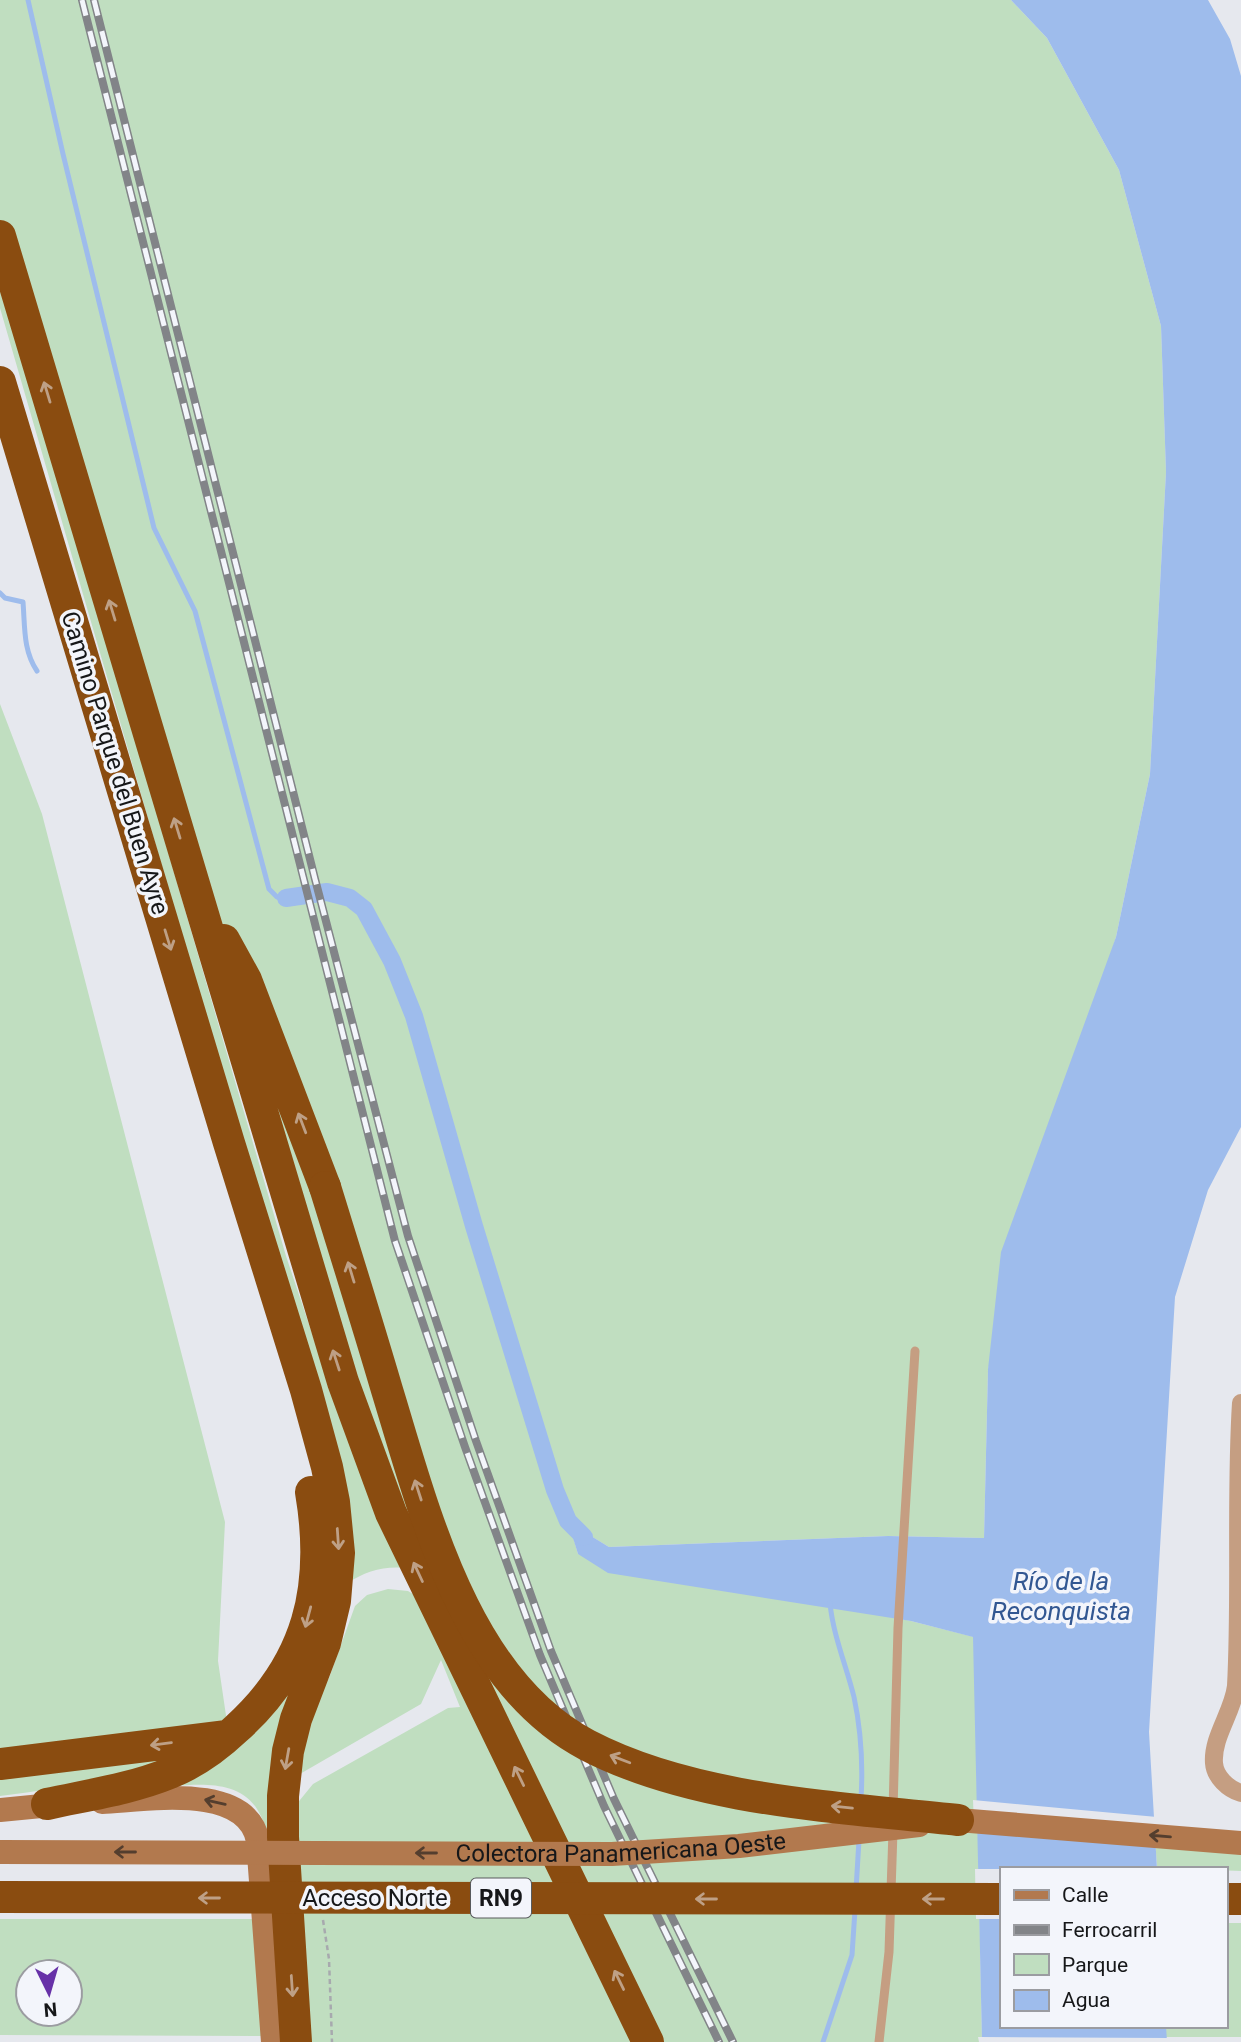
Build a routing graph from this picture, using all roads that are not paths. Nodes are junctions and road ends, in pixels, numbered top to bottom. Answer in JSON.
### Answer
{"nodes":[{"id":1,"x":0,"y":236,"type":"edge"},
{"id":2,"x":0,"y":382,"type":"edge"},
{"id":3,"x":0,"y":446,"type":"edge"},
{"id":4,"x":57,"y":570,"type":"junction"},
{"id":5,"x":197,"y":894,"type":"junction"},
{"id":6,"x":229,"y":1143,"type":"junction"},
{"id":7,"x":915,"y":1351,"type":"dead end"},
{"id":8,"x":1241,"y":1403,"type":"edge"},
{"id":9,"x":229,"y":1736,"type":"junction"},
{"id":10,"x":0,"y":1764,"type":"edge"},
{"id":11,"x":1241,"y":1793,"type":"edge"},
{"id":12,"x":47,"y":1804,"type":"junction"},
{"id":13,"x":0,"y":1810,"type":"edge"},
{"id":14,"x":958,"y":1820,"type":"junction"},
{"id":15,"x":1235,"y":1842,"type":"edge"},
{"id":16,"x":0,"y":1852,"type":"edge"},
{"id":17,"x":0,"y":1897,"type":"edge"},
{"id":18,"x":1000,"y":1899,"type":"edge"},
{"id":19,"x":273,"y":2042,"type":"edge"},
{"id":20,"x":296,"y":2042,"type":"edge"},
{"id":21,"x":648,"y":2042,"type":"edge"},
{"id":22,"x":879,"y":2042,"type":"edge"}],
"edges":[{"from":5,"to":1,"type":"highway","name":"Camino Parque del Buen Ayre","one_way":true},
{"from":2,"to":4,"type":"highway","name":"Camino Parque del Buen Ayre"},
{"from":3,"to":4,"type":"highway"},
{"from":4,"to":6,"type":"highway","name":"Camino Parque del Buen Ayre","one_way":true},
{"from":14,"to":5,"type":"highway","one_way":true,"bridge":true},
{"from":21,"to":5,"type":"highway","one_way":true},
{"from":6,"to":9,"type":"highway","one_way":true},
{"from":6,"to":20,"type":"highway","one_way":true},
{"from":7,"to":22,"type":"lane"},
{"from":8,"to":11,"type":"street"},
{"from":9,"to":10,"type":"highway","one_way":true},
{"from":9,"to":12,"type":"highway"},
{"from":12,"to":13,"type":"main road"},
{"from":19,"to":12,"type":"main road","one_way":true},
{"from":15,"to":14,"type":"main road","name":"Colectora Panamericana Oeste","one_way":true},
{"from":14,"to":16,"type":"main road","name":"Colectora Panamericana Oeste","one_way":true,"bridge":true},
{"from":18,"to":17,"type":"highway","name":"Acceso Norte","number":"RN9","one_way":true,"bridge":true}]}
